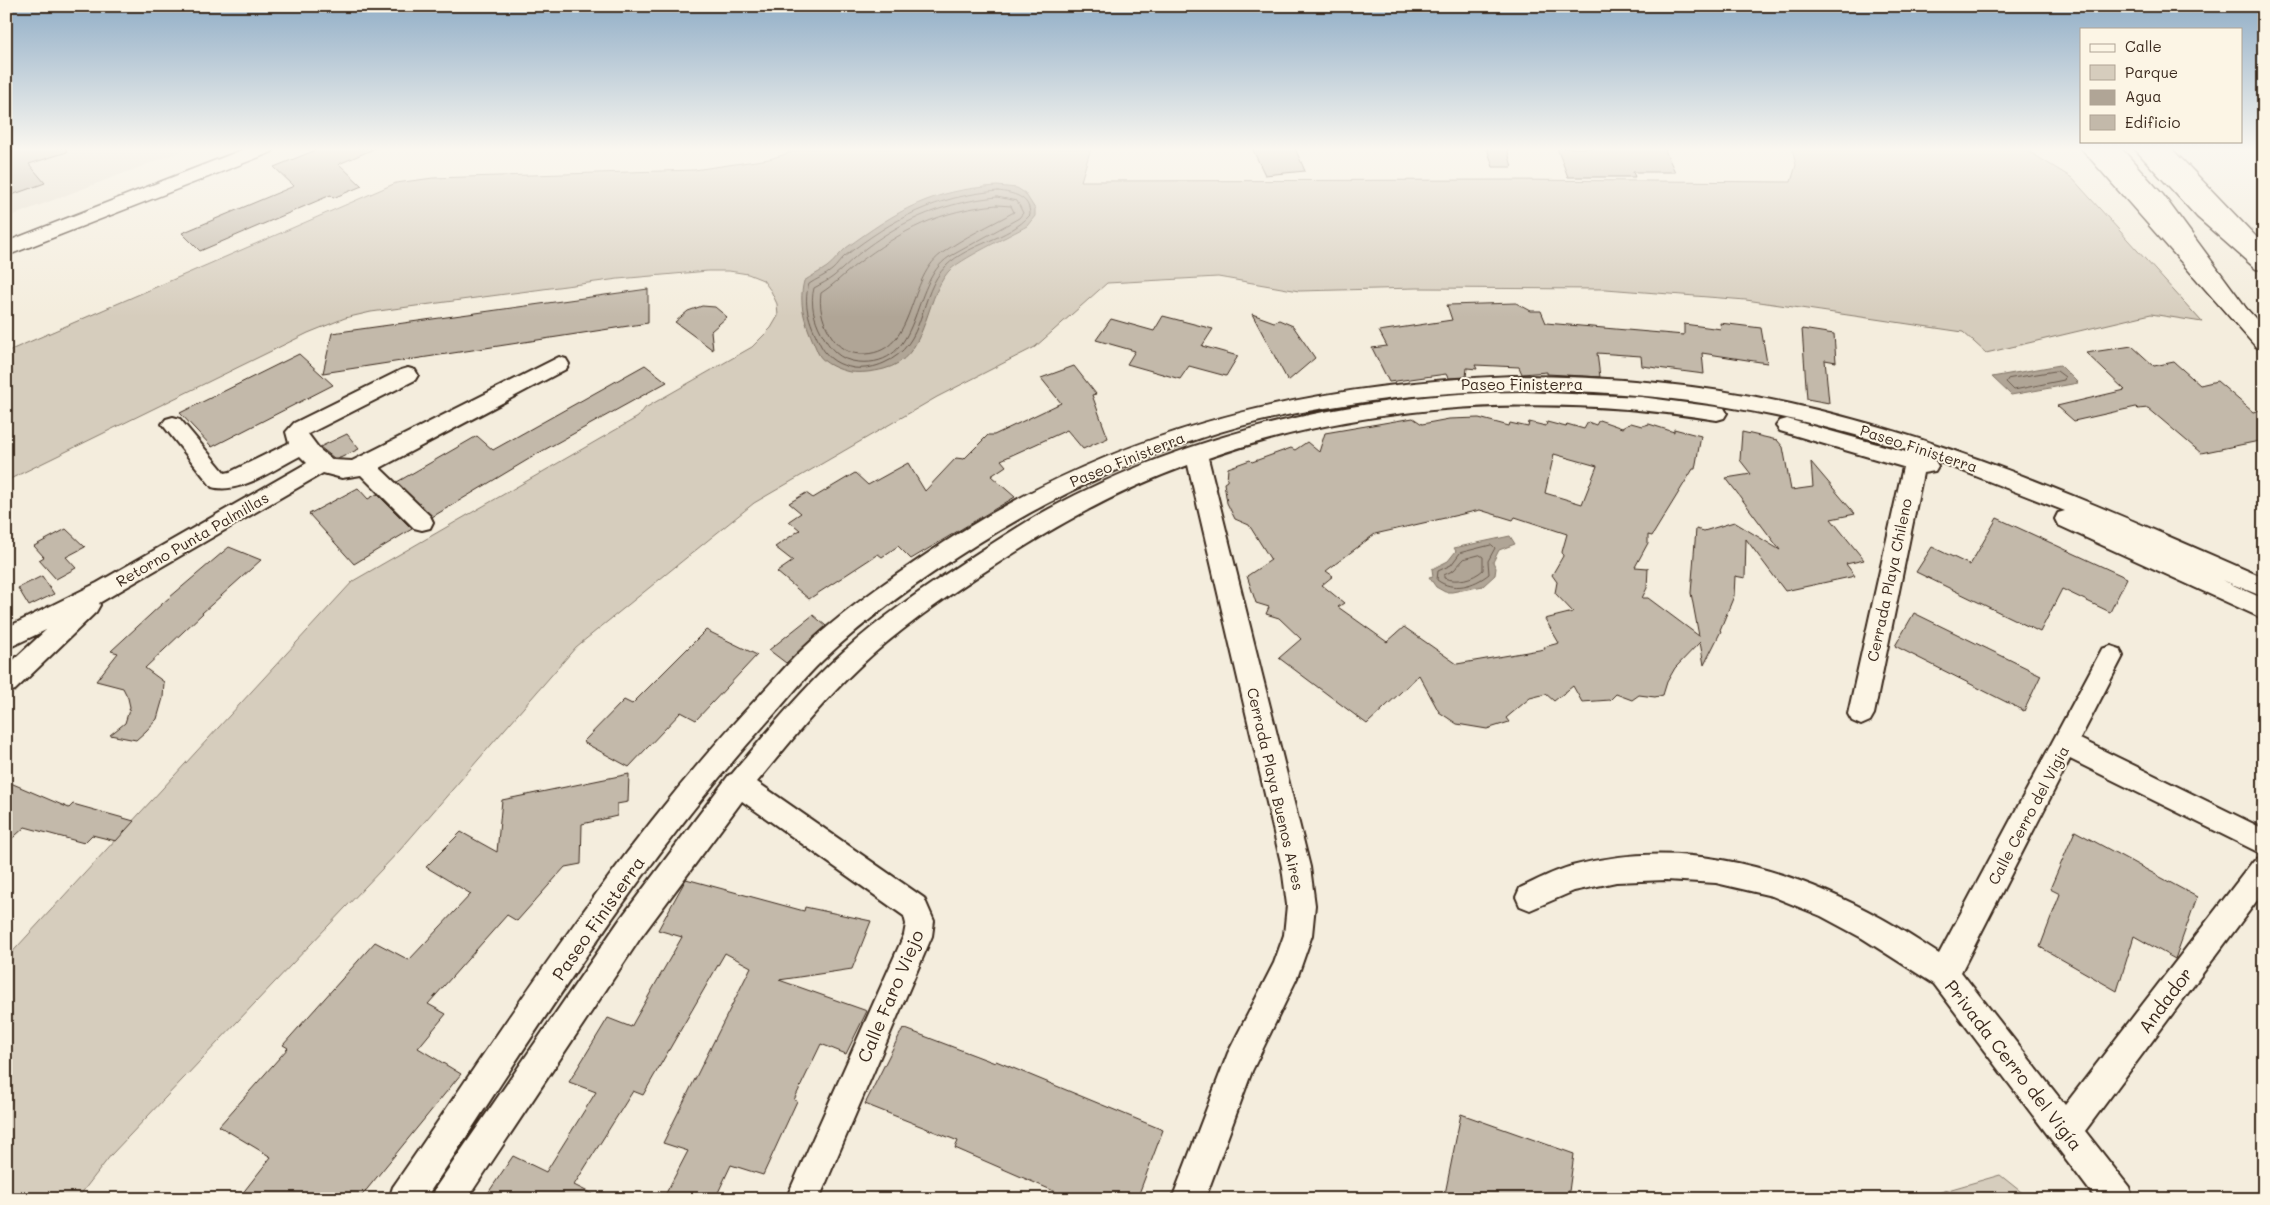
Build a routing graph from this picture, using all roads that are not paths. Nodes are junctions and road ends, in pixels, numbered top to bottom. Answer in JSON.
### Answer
{"nodes":[{"id":1,"x":74,"y":204,"type":"edge"},
{"id":2,"x":122,"y":204,"type":"edge"},
{"id":3,"x":2142,"y":204,"type":"edge"},
{"id":4,"x":2160,"y":204,"type":"edge"},
{"id":5,"x":2196,"y":204,"type":"edge"},
{"id":6,"x":2213,"y":204,"type":"edge"},
{"id":7,"x":6,"y":230,"type":"edge"},
{"id":8,"x":6,"y":250,"type":"edge"},
{"id":9,"x":2264,"y":258,"type":"edge"},
{"id":10,"x":2264,"y":264,"type":"edge"},
{"id":11,"x":2234,"y":307,"type":"junction"},
{"id":12,"x":2264,"y":342,"type":"edge"},
{"id":13,"x":559,"y":364,"type":"dead end"},
{"id":14,"x":408,"y":375,"type":"dead end"},
{"id":15,"x":1793,"y":419,"type":"junction"},
{"id":16,"x":173,"y":424,"type":"dead end"},
{"id":17,"x":303,"y":445,"type":"junction"},
{"id":18,"x":1196,"y":454,"type":"junction"},
{"id":19,"x":1916,"y":454,"type":"junction"},
{"id":20,"x":321,"y":464,"type":"junction"},
{"id":21,"x":365,"y":466,"type":"junction"},
{"id":22,"x":422,"y":522,"type":"dead end"},
{"id":23,"x":2264,"y":588,"type":"edge"},
{"id":24,"x":105,"y":589,"type":"junction"},
{"id":25,"x":2264,"y":610,"type":"edge"},
{"id":26,"x":6,"y":639,"type":"edge"},
{"id":27,"x":813,"y":655,"type":"junction"},
{"id":28,"x":2111,"y":656,"type":"dead end"},
{"id":29,"x":15,"y":659,"type":"edge"},
{"id":30,"x":839,"y":671,"type":"junction"},
{"id":31,"x":6,"y":683,"type":"edge"},
{"id":32,"x":1861,"y":714,"type":"dead end"},
{"id":33,"x":2065,"y":744,"type":"junction"},
{"id":34,"x":738,"y":783,"type":"junction"},
{"id":35,"x":2264,"y":844,"type":"edge"},
{"id":36,"x":2264,"y":869,"type":"edge"},
{"id":37,"x":1530,"y":897,"type":"dead end"},
{"id":38,"x":1944,"y":974,"type":"junction"},
{"id":39,"x":2065,"y":1131,"type":"junction"},
{"id":40,"x":405,"y":1199,"type":"edge"},
{"id":41,"x":448,"y":1199,"type":"edge"},
{"id":42,"x":802,"y":1199,"type":"edge"},
{"id":43,"x":1188,"y":1199,"type":"edge"},
{"id":44,"x":2116,"y":1199,"type":"edge"}],
"edges":[{"from":1,"to":7,"type":"main road"},
{"from":2,"to":8,"type":"main road"},
{"from":3,"to":11,"type":"main road"},
{"from":4,"to":11,"type":"main road"},
{"from":5,"to":10,"type":"main road"},
{"from":6,"to":9,"type":"main road"},
{"from":11,"to":12,"type":"main road"},
{"from":13,"to":21,"type":"street"},
{"from":14,"to":17,"type":"street"},
{"from":15,"to":18,"type":"street","name":"Paseo Finisterra"},
{"from":15,"to":19,"type":"street","name":"Paseo Finisterra"},
{"from":15,"to":27,"type":"street","name":"Paseo Finisterra"},
{"from":16,"to":17,"type":"street"},
{"from":17,"to":20,"type":"street"},
{"from":18,"to":30,"type":"street","name":"Paseo Finisterra"},
{"from":18,"to":43,"type":"street","name":"Cerrada Playa Buenos Aires"},
{"from":19,"to":23,"type":"street","name":"Paseo Finisterra"},
{"from":19,"to":25,"type":"street","name":"Paseo Finisterra"},
{"from":19,"to":32,"type":"street","name":"Cerrada Playa Chileno"},
{"from":20,"to":21,"type":"street"},
{"from":20,"to":24,"type":"street","name":"Retorno Punta Palmillas"},
{"from":21,"to":22,"type":"street"},
{"from":24,"to":26,"type":"street","name":"Retorno Punta Palmillas"},
{"from":24,"to":29,"type":"street","name":"Retorno Punta Palmillas"},
{"from":27,"to":30,"type":"street"},
{"from":27,"to":40,"type":"street","name":"Paseo Finisterra"},
{"from":28,"to":33,"type":"street","name":"Calle Cerro del Vigia"},
{"from":29,"to":31,"type":"street","name":"Retorno Punta Palmillas"},
{"from":30,"to":34,"type":"street","name":"Paseo Finisterra"},
{"from":33,"to":35,"type":"street"},
{"from":33,"to":38,"type":"street","name":"Calle Cerro del Vigia"},
{"from":34,"to":41,"type":"street","name":"Paseo Finisterra"},
{"from":34,"to":42,"type":"street","name":"Calle Faro Viejo"},
{"from":36,"to":39,"type":"street","name":"Andador"},
{"from":37,"to":38,"type":"street","name":"Privada Cerro del Vigía"},
{"from":38,"to":39,"type":"street","name":"Privada Cerro del Vigía"},
{"from":39,"to":44,"type":"street","name":"Privada Cerro del Vigía"}]}
